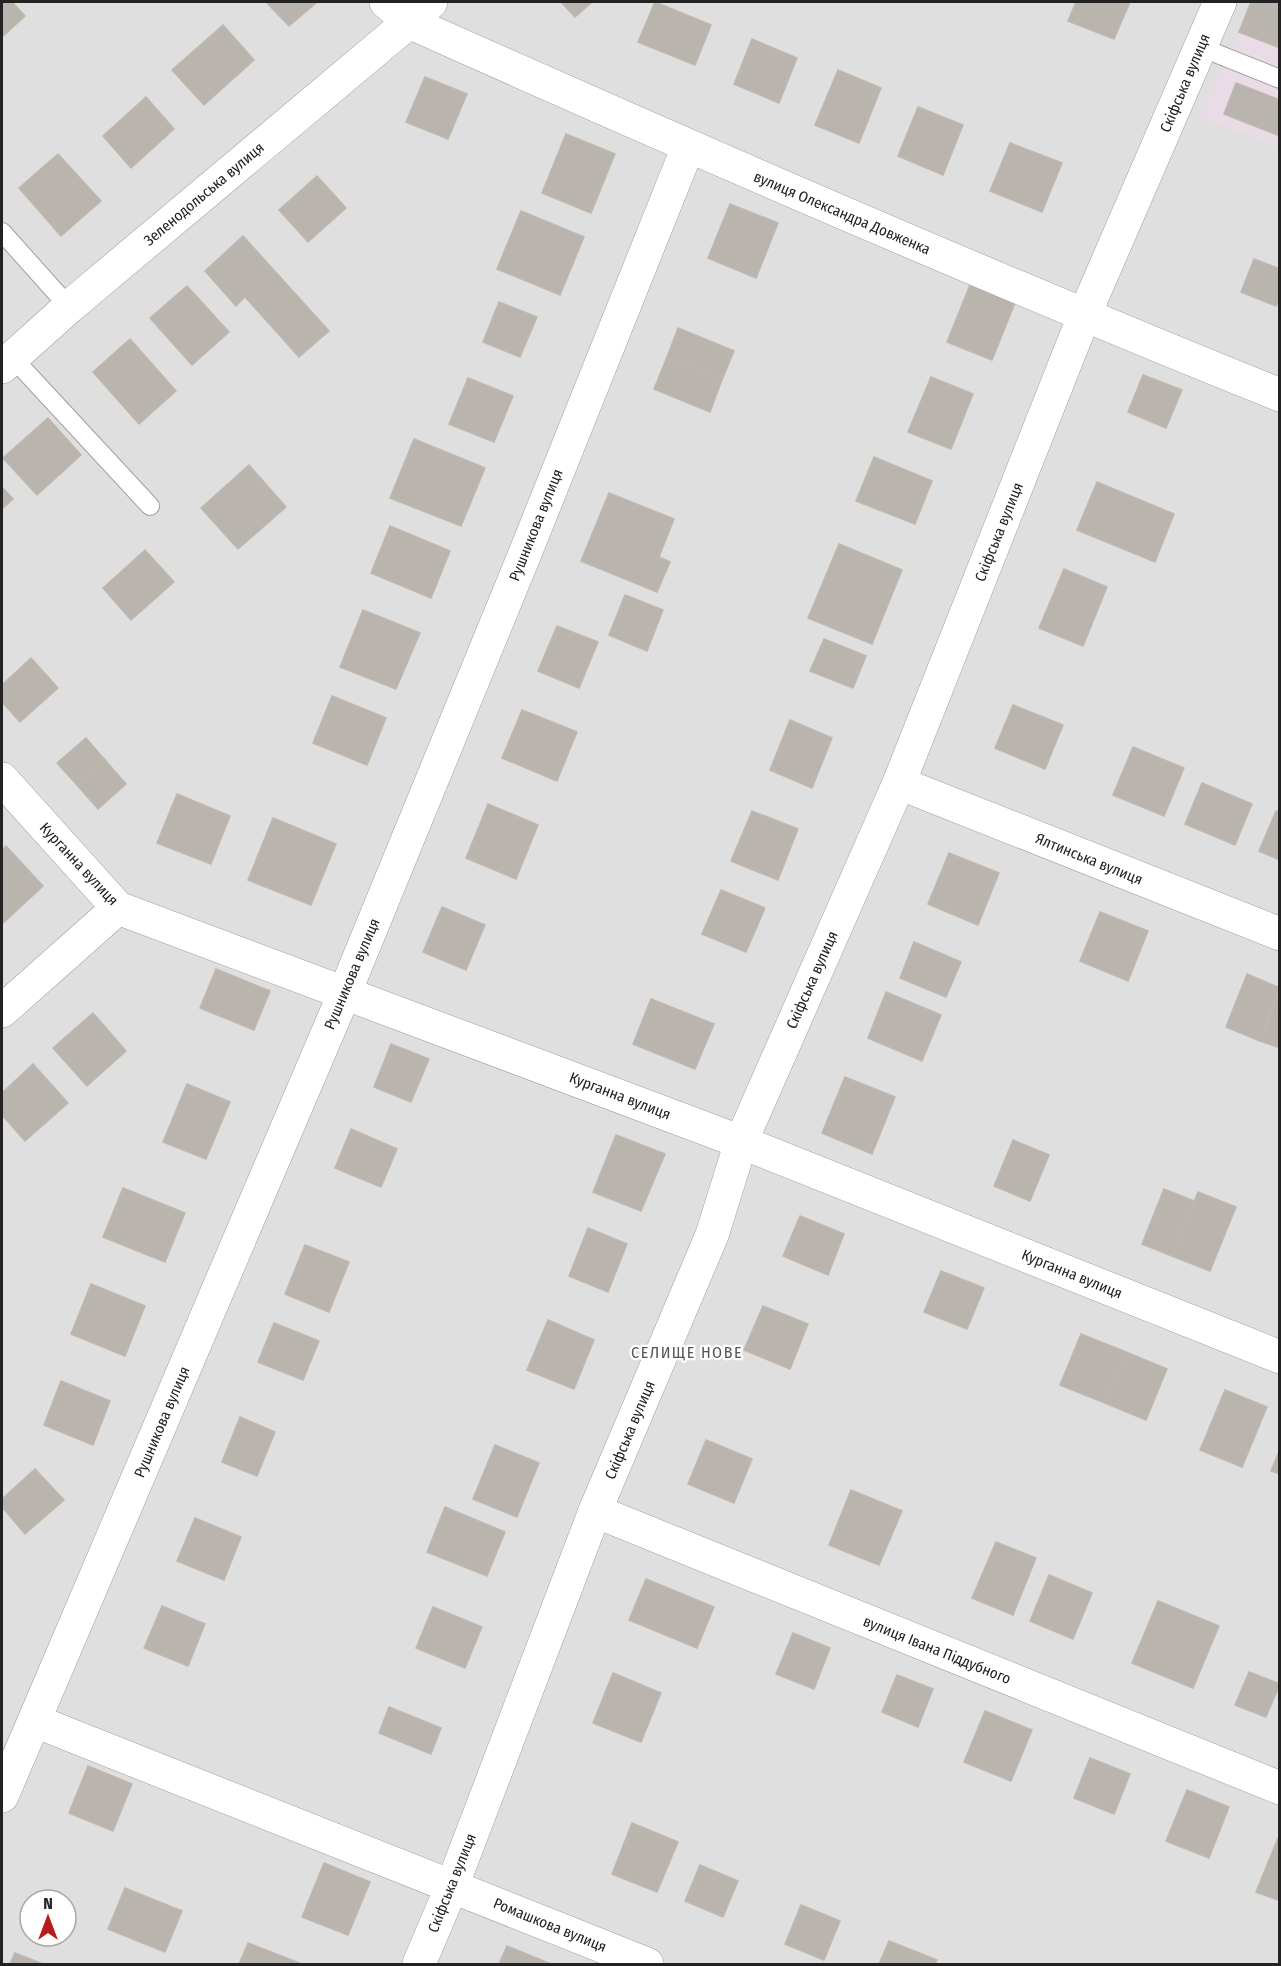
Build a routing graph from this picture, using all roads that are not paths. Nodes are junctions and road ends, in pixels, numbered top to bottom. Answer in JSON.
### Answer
{"nodes":[{"id":1,"x":1217,"y":2,"type":"edge"},
{"id":2,"x":409,"y":8,"type":"edge"},
{"id":3,"x":1200,"y":47,"type":"junction"},
{"id":4,"x":1280,"y":79,"type":"edge"},
{"id":5,"x":688,"y":147,"type":"junction"},
{"id":6,"x":2,"y":232,"type":"edge"},
{"id":7,"x":69,"y":307,"type":"junction"},
{"id":8,"x":1084,"y":316,"type":"junction"},
{"id":9,"x":7,"y":362,"type":"edge"},
{"id":10,"x":1280,"y":395,"type":"edge"},
{"id":11,"x":150,"y":506,"type":"dead end"},
{"id":12,"x":2,"y":779,"type":"edge"},
{"id":13,"x":899,"y":783,"type":"junction"},
{"id":14,"x":118,"y":908,"type":"junction"},
{"id":15,"x":1280,"y":934,"type":"edge"},
{"id":16,"x":345,"y":992,"type":"junction"},
{"id":17,"x":2,"y":1011,"type":"edge"},
{"id":18,"x":741,"y":1142,"type":"junction"},
{"id":19,"x":1280,"y":1357,"type":"edge"},
{"id":20,"x":595,"y":1511,"type":"junction"},
{"id":21,"x":35,"y":1721,"type":"junction"},
{"id":22,"x":1280,"y":1788,"type":"edge"},
{"id":23,"x":2,"y":1796,"type":"edge"},
{"id":24,"x":452,"y":1886,"type":"junction"},
{"id":25,"x":419,"y":1965,"type":"edge"},
{"id":26,"x":648,"y":1965,"type":"edge"}],
"edges":[{"from":1,"to":3,"type":"street","name":"Скіфська вулиця"},
{"from":2,"to":5,"type":"street","name":"вулиця Олександра Довженка"},
{"from":2,"to":7,"type":"street","name":"Зеленодольська вулиця"},
{"from":3,"to":4,"type":"lane"},
{"from":3,"to":8,"type":"street","name":"Скіфська вулиця"},
{"from":5,"to":8,"type":"street","name":"вулиця Олександра Довженка"},
{"from":5,"to":16,"type":"street","name":"Рушникова вулиця"},
{"from":6,"to":7,"type":"lane"},
{"from":7,"to":9,"type":"street","name":"Зеленодольська вулиця"},
{"from":8,"to":10,"type":"street","name":"вулиця Олександра Довженка"},
{"from":8,"to":13,"type":"street","name":"Скіфська вулиця"},
{"from":9,"to":11,"type":"lane"},
{"from":12,"to":14,"type":"street","name":"Курганна вулиця"},
{"from":13,"to":15,"type":"street","name":"Ялтинська вулиця"},
{"from":13,"to":18,"type":"street","name":"Скіфська вулиця"},
{"from":14,"to":16,"type":"street","name":"Курганна вулиця"},
{"from":14,"to":17,"type":"street"},
{"from":16,"to":18,"type":"street","name":"Курганна вулиця"},
{"from":16,"to":21,"type":"street","name":"Рушникова вулиця"},
{"from":18,"to":19,"type":"street","name":"Курганна вулиця"},
{"from":18,"to":20,"type":"street","name":"Скіфська вулиця"},
{"from":20,"to":22,"type":"street","name":"вулиця Івана Піддубного"},
{"from":20,"to":24,"type":"street","name":"Скіфська вулиця"},
{"from":21,"to":23,"type":"street","name":"Рушникова вулиця"},
{"from":21,"to":24,"type":"street","name":"Ромашкова вулиця"},
{"from":24,"to":25,"type":"street","name":"Скіфська вулиця"},
{"from":24,"to":26,"type":"street","name":"Ромашкова вулиця"}]}
